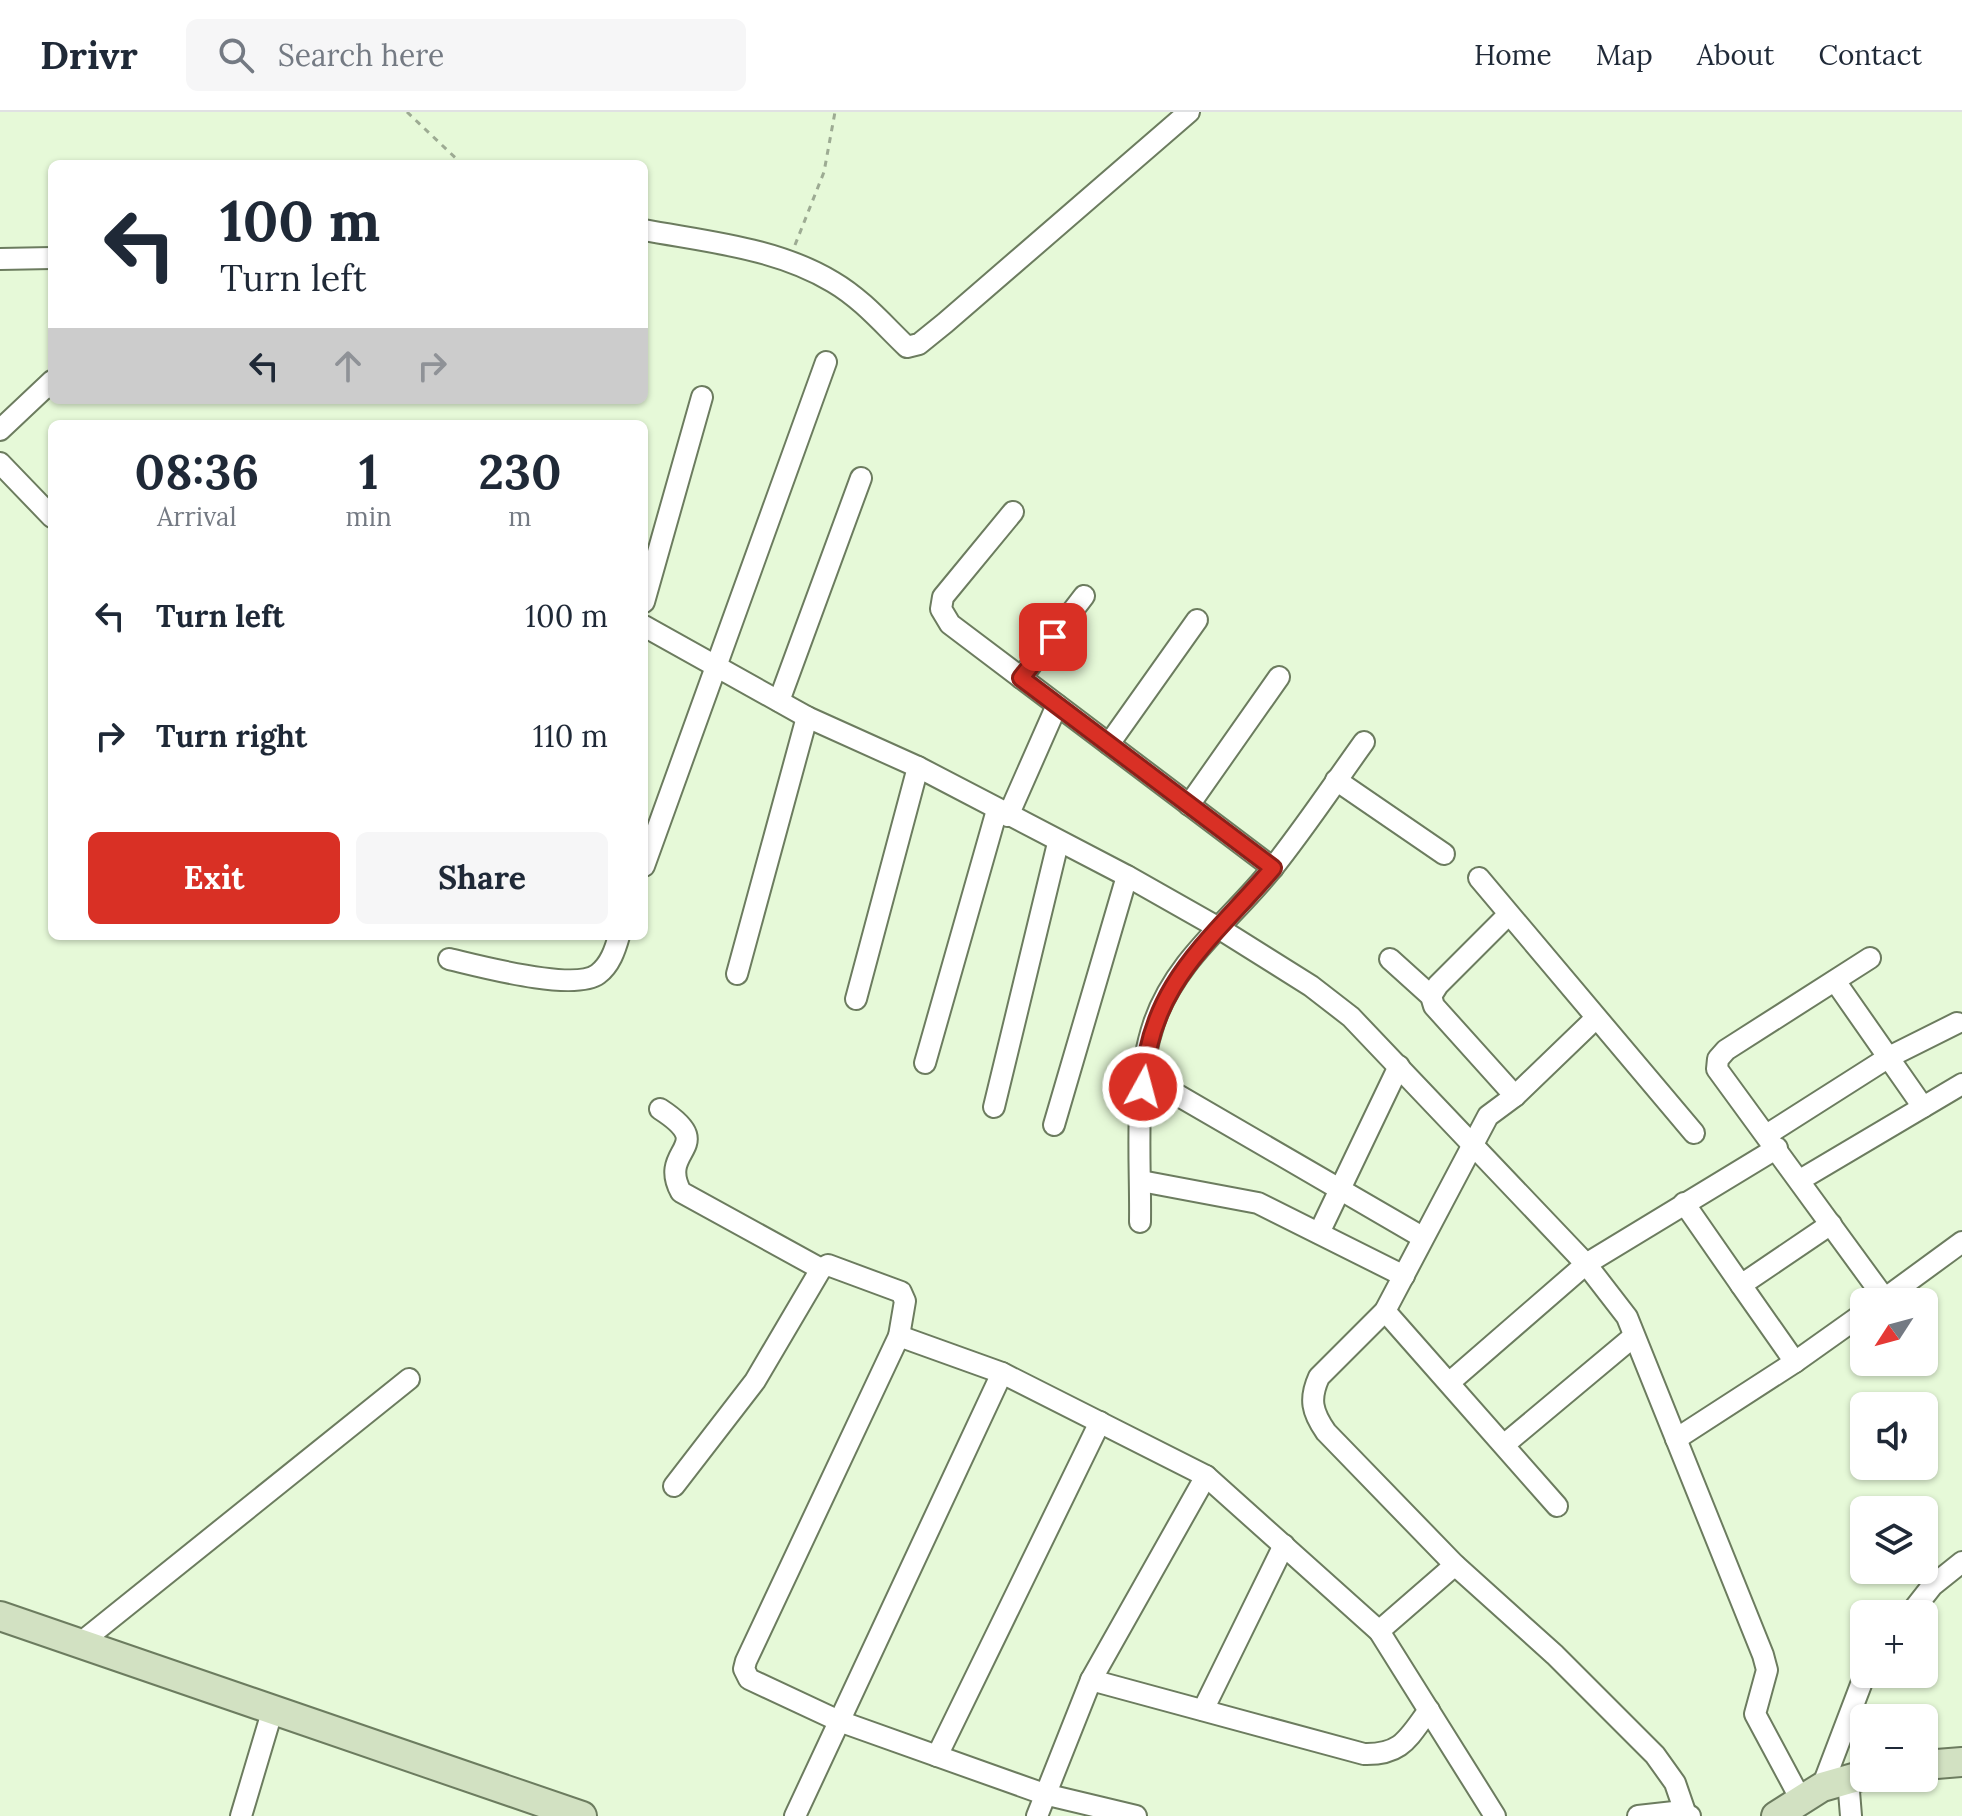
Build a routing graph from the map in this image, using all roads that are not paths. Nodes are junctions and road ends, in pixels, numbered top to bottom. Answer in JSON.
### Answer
{"nodes":[{"id":1,"x":1189,"y":112,"type":"edge"},
{"id":2,"x":648,"y":231,"type":"edge"},
{"id":3,"x":48,"y":258,"type":"edge"},
{"id":4,"x":0,"y":259,"type":"edge"},
{"id":5,"x":826,"y":362,"type":"dead end"},
{"id":6,"x":48,"y":385,"type":"edge"},
{"id":7,"x":702,"y":397,"type":"dead end"},
{"id":8,"x":0,"y":430,"type":"edge"},
{"id":9,"x":0,"y":463,"type":"edge"},
{"id":10,"x":861,"y":478,"type":"dead end"},
{"id":11,"x":1013,"y":512,"type":"dead end"},
{"id":12,"x":48,"y":513,"type":"edge"},
{"id":13,"x":648,"y":588,"type":"edge"},
{"id":14,"x":1084,"y":596,"type":"dead end"},
{"id":15,"x":1197,"y":620,"type":"dead end"},
{"id":16,"x":648,"y":628,"type":"edge"},
{"id":17,"x":714,"y":666,"type":"junction"},
{"id":18,"x":1279,"y":677,"type":"dead end"},
{"id":19,"x":1021,"y":678,"type":"junction"},
{"id":20,"x":779,"y":701,"type":"junction"},
{"id":21,"x":1057,"y":705,"type":"junction"},
{"id":22,"x":807,"y":717,"type":"junction"},
{"id":23,"x":1364,"y":742,"type":"dead end"},
{"id":24,"x":1109,"y":744,"type":"junction"},
{"id":25,"x":918,"y":767,"type":"junction"},
{"id":26,"x":1336,"y":780,"type":"junction"},
{"id":27,"x":1189,"y":805,"type":"junction"},
{"id":28,"x":1003,"y":813,"type":"junction"},
{"id":29,"x":1058,"y":843,"type":"junction"},
{"id":30,"x":1444,"y":854,"type":"dead end"},
{"id":31,"x":648,"y":855,"type":"edge"},
{"id":32,"x":1273,"y":868,"type":"junction"},
{"id":33,"x":1127,"y":876,"type":"junction"},
{"id":34,"x":1479,"y":878,"type":"dead end"},
{"id":35,"x":1508,"y":915,"type":"junction"},
{"id":36,"x":1217,"y":927,"type":"junction"},
{"id":37,"x":618,"y":940,"type":"edge"},
{"id":38,"x":1870,"y":958,"type":"dead end"},
{"id":39,"x":449,"y":959,"type":"dead end"},
{"id":40,"x":1390,"y":959,"type":"dead end"},
{"id":41,"x":737,"y":974,"type":"dead end"},
{"id":42,"x":1835,"y":981,"type":"junction"},
{"id":43,"x":1431,"y":996,"type":"junction"},
{"id":44,"x":856,"y":999,"type":"dead end"},
{"id":45,"x":1596,"y":1018,"type":"junction"},
{"id":46,"x":1957,"y":1023,"type":"dead end"},
{"id":47,"x":1889,"y":1057,"type":"junction"},
{"id":48,"x":925,"y":1063,"type":"dead end"},
{"id":49,"x":1399,"y":1066,"type":"junction"},
{"id":50,"x":1962,"y":1084,"type":"edge"},
{"id":51,"x":1174,"y":1093,"type":"dead end"},
{"id":52,"x":1515,"y":1096,"type":"junction"},
{"id":53,"x":994,"y":1107,"type":"dead end"},
{"id":54,"x":1923,"y":1107,"type":"junction"},
{"id":55,"x":660,"y":1109,"type":"dead end"},
{"id":56,"x":1054,"y":1125,"type":"dead end"},
{"id":57,"x":1694,"y":1133,"type":"dead end"},
{"id":58,"x":1772,"y":1141,"type":"junction"},
{"id":59,"x":1474,"y":1147,"type":"junction"},
{"id":60,"x":1800,"y":1180,"type":"junction"},
{"id":61,"x":1141,"y":1181,"type":"junction"},
{"id":62,"x":1340,"y":1189,"type":"junction"},
{"id":63,"x":1684,"y":1203,"type":"junction"},
{"id":64,"x":1140,"y":1222,"type":"dead end"},
{"id":65,"x":1831,"y":1224,"type":"junction"},
{"id":66,"x":1319,"y":1233,"type":"junction"},
{"id":67,"x":1422,"y":1237,"type":"junction"},
{"id":68,"x":1962,"y":1242,"type":"edge"},
{"id":69,"x":1586,"y":1264,"type":"junction"},
{"id":70,"x":821,"y":1269,"type":"junction"},
{"id":71,"x":1404,"y":1276,"type":"junction"},
{"id":72,"x":1741,"y":1285,"type":"junction"},
{"id":73,"x":1875,"y":1288,"type":"edge"},
{"id":74,"x":1899,"y":1288,"type":"edge"},
{"id":75,"x":1385,"y":1311,"type":"junction"},
{"id":76,"x":1850,"y":1323,"type":"edge"},
{"id":77,"x":899,"y":1336,"type":"junction"},
{"id":78,"x":1633,"y":1337,"type":"junction"},
{"id":79,"x":1795,"y":1362,"type":"junction"},
{"id":80,"x":1002,"y":1373,"type":"junction"},
{"id":81,"x":409,"y":1379,"type":"dead end"},
{"id":82,"x":1450,"y":1382,"type":"junction"},
{"id":83,"x":1100,"y":1422,"type":"junction"},
{"id":84,"x":1676,"y":1439,"type":"junction"},
{"id":85,"x":1505,"y":1444,"type":"junction"},
{"id":86,"x":1206,"y":1476,"type":"junction"},
{"id":87,"x":674,"y":1486,"type":"dead end"},
{"id":88,"x":1557,"y":1506,"type":"dead end"},
{"id":89,"x":1284,"y":1545,"type":"junction"},
{"id":90,"x":1962,"y":1562,"type":"edge"},
{"id":91,"x":1455,"y":1565,"type":"junction"},
{"id":92,"x":1921,"y":1600,"type":"edge"},
{"id":93,"x":0,"y":1616,"type":"edge"},
{"id":94,"x":1379,"y":1631,"type":"junction"},
{"id":95,"x":79,"y":1644,"type":"junction"},
{"id":96,"x":1091,"y":1680,"type":"junction"},
{"id":97,"x":1860,"y":1688,"type":"edge"},
{"id":98,"x":1203,"y":1710,"type":"junction"},
{"id":99,"x":1429,"y":1710,"type":"junction"},
{"id":100,"x":272,"y":1712,"type":"junction"},
{"id":101,"x":839,"y":1721,"type":"junction"},
{"id":102,"x":937,"y":1756,"type":"junction"},
{"id":103,"x":1962,"y":1762,"type":"edge"},
{"id":104,"x":1938,"y":1764,"type":"edge"},
{"id":105,"x":1825,"y":1791,"type":"edge"},
{"id":106,"x":1044,"y":1794,"type":"junction"},
{"id":107,"x":534,"y":1808,"type":"edge"},
{"id":108,"x":1687,"y":1814,"type":"edge"},
{"id":109,"x":241,"y":1816,"type":"edge"},
{"id":110,"x":582,"y":1816,"type":"edge"},
{"id":111,"x":795,"y":1816,"type":"edge"},
{"id":112,"x":1037,"y":1816,"type":"edge"},
{"id":113,"x":1136,"y":1816,"type":"edge"},
{"id":114,"x":1495,"y":1816,"type":"edge"},
{"id":115,"x":1638,"y":1816,"type":"edge"},
{"id":116,"x":1776,"y":1816,"type":"edge"},
{"id":117,"x":1851,"y":1816,"type":"edge"}],
"edges":[{"from":1,"to":2,"type":"street"},
{"from":3,"to":4,"type":"street"},
{"from":5,"to":17,"type":"street"},
{"from":6,"to":8,"type":"street"},
{"from":7,"to":13,"type":"street"},
{"from":9,"to":12,"type":"street"},
{"from":10,"to":20,"type":"street"},
{"from":11,"to":19,"type":"street"},
{"from":14,"to":19,"type":"street"},
{"from":15,"to":24,"type":"street"},
{"from":16,"to":17,"type":"street"},
{"from":17,"to":20,"type":"street"},
{"from":17,"to":31,"type":"street"},
{"from":18,"to":27,"type":"street"},
{"from":19,"to":21,"type":"street"},
{"from":20,"to":22,"type":"street"},
{"from":21,"to":24,"type":"street"},
{"from":21,"to":28,"type":"street"},
{"from":22,"to":25,"type":"street"},
{"from":22,"to":41,"type":"street"},
{"from":23,"to":26,"type":"street"},
{"from":24,"to":27,"type":"street"},
{"from":25,"to":28,"type":"street"},
{"from":25,"to":44,"type":"street"},
{"from":26,"to":30,"type":"street"},
{"from":26,"to":32,"type":"street"},
{"from":27,"to":32,"type":"street"},
{"from":28,"to":29,"type":"street"},
{"from":28,"to":48,"type":"street"},
{"from":29,"to":33,"type":"street"},
{"from":29,"to":53,"type":"street"},
{"from":32,"to":36,"type":"street"},
{"from":33,"to":36,"type":"street"},
{"from":33,"to":56,"type":"street"},
{"from":34,"to":35,"type":"street"},
{"from":35,"to":43,"type":"street"},
{"from":35,"to":45,"type":"street"},
{"from":36,"to":49,"type":"street"},
{"from":36,"to":61,"type":"street"},
{"from":37,"to":39,"type":"street"},
{"from":38,"to":42,"type":"street"},
{"from":40,"to":43,"type":"street"},
{"from":42,"to":47,"type":"street"},
{"from":42,"to":58,"type":"street"},
{"from":43,"to":52,"type":"street"},
{"from":45,"to":52,"type":"street"},
{"from":45,"to":57,"type":"street"},
{"from":46,"to":47,"type":"street"},
{"from":47,"to":54,"type":"street"},
{"from":47,"to":58,"type":"street"},
{"from":49,"to":59,"type":"street"},
{"from":49,"to":62,"type":"street"},
{"from":50,"to":54,"type":"street"},
{"from":51,"to":62,"type":"street"},
{"from":52,"to":59,"type":"street"},
{"from":54,"to":60,"type":"street"},
{"from":55,"to":70,"type":"street"},
{"from":58,"to":60,"type":"street"},
{"from":58,"to":63,"type":"street"},
{"from":59,"to":67,"type":"street"},
{"from":59,"to":69,"type":"street"},
{"from":60,"to":65,"type":"street"},
{"from":61,"to":64,"type":"street"},
{"from":61,"to":66,"type":"street"},
{"from":62,"to":66,"type":"street"},
{"from":62,"to":67,"type":"street"},
{"from":63,"to":69,"type":"street"},
{"from":63,"to":72,"type":"street"},
{"from":65,"to":72,"type":"street"},
{"from":65,"to":73,"type":"street"},
{"from":66,"to":71,"type":"street"},
{"from":67,"to":71,"type":"street"},
{"from":68,"to":74,"type":"street"},
{"from":69,"to":78,"type":"street"},
{"from":69,"to":82,"type":"street"},
{"from":70,"to":77,"type":"street"},
{"from":70,"to":87,"type":"street"},
{"from":71,"to":75,"type":"street"},
{"from":72,"to":79,"type":"street"},
{"from":75,"to":82,"type":"street"},
{"from":75,"to":91,"type":"street"},
{"from":76,"to":79,"type":"street"},
{"from":77,"to":80,"type":"street"},
{"from":77,"to":101,"type":"street"},
{"from":78,"to":84,"type":"street"},
{"from":78,"to":85,"type":"street"},
{"from":79,"to":84,"type":"street"},
{"from":80,"to":83,"type":"street"},
{"from":80,"to":101,"type":"street"},
{"from":81,"to":95,"type":"street"},
{"from":82,"to":85,"type":"street"},
{"from":83,"to":86,"type":"street"},
{"from":83,"to":102,"type":"street"},
{"from":84,"to":105,"type":"street"},
{"from":85,"to":88,"type":"street"},
{"from":86,"to":89,"type":"street"},
{"from":86,"to":96,"type":"street"},
{"from":89,"to":94,"type":"street"},
{"from":89,"to":98,"type":"street"},
{"from":90,"to":92,"type":"street"},
{"from":91,"to":94,"type":"street"},
{"from":91,"to":108,"type":"street"},
{"from":93,"to":95,"type":"main road"},
{"from":94,"to":99,"type":"street"},
{"from":95,"to":100,"type":"main road"},
{"from":96,"to":98,"type":"street"},
{"from":96,"to":106,"type":"street"},
{"from":97,"to":105,"type":"street"},
{"from":98,"to":99,"type":"street"},
{"from":99,"to":114,"type":"street"},
{"from":100,"to":107,"type":"main road"},
{"from":100,"to":109,"type":"street"},
{"from":101,"to":102,"type":"street"},
{"from":101,"to":111,"type":"street"},
{"from":102,"to":106,"type":"street"},
{"from":103,"to":104,"type":"main road"},
{"from":105,"to":116,"type":"main road"},
{"from":105,"to":117,"type":"street"},
{"from":106,"to":112,"type":"street"},
{"from":106,"to":113,"type":"street"},
{"from":107,"to":110,"type":"main road"},
{"from":108,"to":115,"type":"street"}]}
